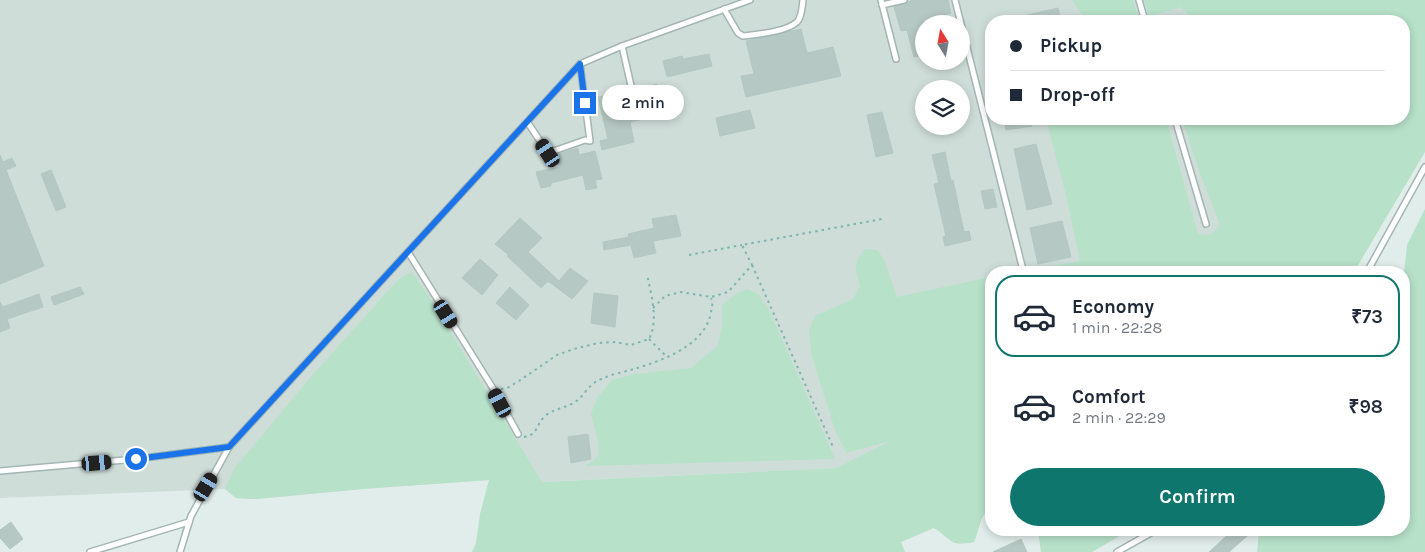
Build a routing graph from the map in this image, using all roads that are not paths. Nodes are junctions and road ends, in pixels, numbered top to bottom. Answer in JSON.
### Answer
{"nodes":[{"id":1,"x":750,"y":0,"type":"edge"},
{"id":2,"x":803,"y":0,"type":"edge"},
{"id":3,"x":904,"y":0,"type":"edge"},
{"id":4,"x":955,"y":0,"type":"edge"},
{"id":5,"x":1139,"y":0,"type":"edge"},
{"id":6,"x":881,"y":3,"type":"edge"},
{"id":7,"x":724,"y":9,"type":"junction"},
{"id":8,"x":1143,"y":15,"type":"edge"},
{"id":9,"x":622,"y":46,"type":"junction"},
{"id":10,"x":896,"y":60,"type":"dead end"},
{"id":11,"x":580,"y":64,"type":"junction"},
{"id":12,"x":632,"y":90,"type":"dead end"},
{"id":13,"x":985,"y":119,"type":"edge"},
{"id":14,"x":528,"y":123,"type":"junction"},
{"id":15,"x":986,"y":125,"type":"edge"},
{"id":16,"x":1177,"y":125,"type":"edge"},
{"id":17,"x":1425,"y":167,"type":"edge"},
{"id":18,"x":1206,"y":224,"type":"dead end"},
{"id":19,"x":408,"y":252,"type":"junction"},
{"id":20,"x":1022,"y":266,"type":"dead end"},
{"id":21,"x":1370,"y":266,"type":"edge"},
{"id":22,"x":518,"y":434,"type":"road end"},
{"id":23,"x":229,"y":447,"type":"junction"},
{"id":24,"x":0,"y":471,"type":"edge"},
{"id":25,"x":189,"y":522,"type":"junction"},
{"id":26,"x":1145,"y":536,"type":"edge"},
{"id":27,"x":90,"y":552,"type":"edge"},
{"id":28,"x":180,"y":552,"type":"edge"},
{"id":29,"x":1117,"y":552,"type":"edge"}],
"edges":[{"from":1,"to":7,"type":"lane"},
{"from":2,"to":7,"type":"lane"},
{"from":3,"to":6,"type":"lane"},
{"from":4,"to":13,"type":"lane"},
{"from":5,"to":8,"type":"lane"},
{"from":6,"to":10,"type":"lane"},
{"from":7,"to":9,"type":"lane"},
{"from":9,"to":11,"type":"lane"},
{"from":9,"to":12,"type":"lane"},
{"from":11,"to":14,"type":"lane"},
{"from":11,"to":14,"type":"lane"},
{"from":14,"to":19,"type":"lane"},
{"from":15,"to":20,"type":"lane"},
{"from":16,"to":18,"type":"lane"},
{"from":17,"to":21,"type":"lane"},
{"from":19,"to":22,"type":"lane"},
{"from":19,"to":23,"type":"lane"},
{"from":23,"to":24,"type":"lane"},
{"from":23,"to":25,"type":"lane"},
{"from":25,"to":27,"type":"lane"},
{"from":25,"to":28,"type":"lane"},
{"from":26,"to":29,"type":"lane"}]}
